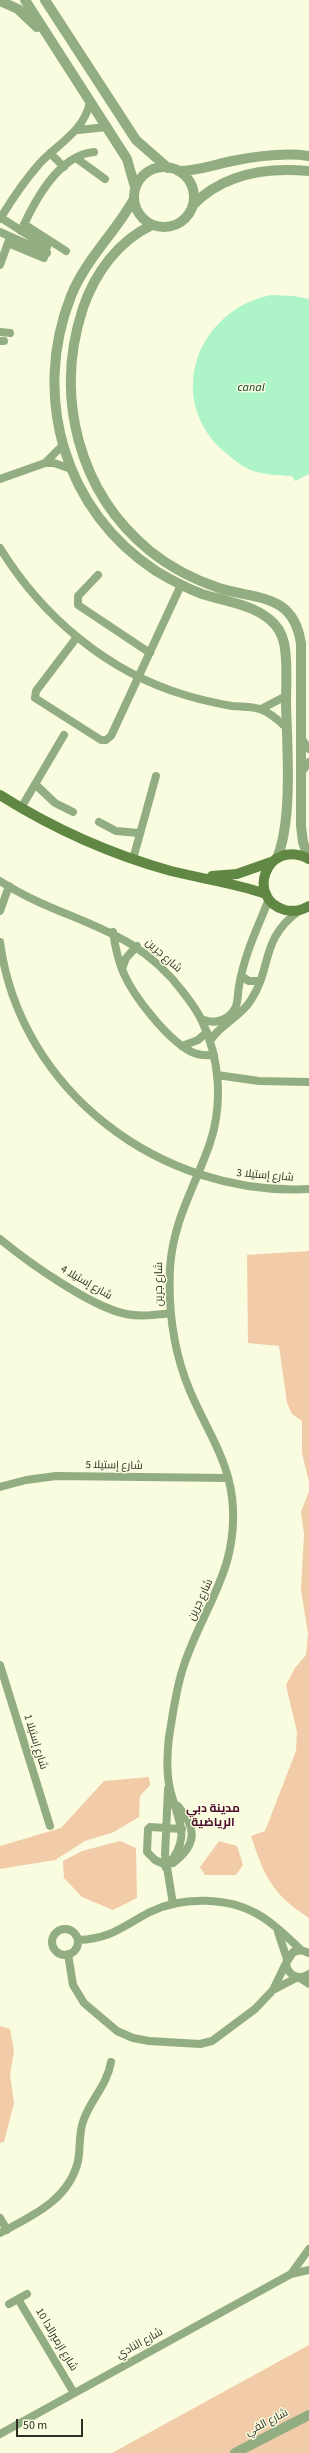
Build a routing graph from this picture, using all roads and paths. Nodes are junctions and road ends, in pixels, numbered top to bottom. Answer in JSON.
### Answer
{"nodes":[{"id":1,"x":25,"y":0,"type":"edge"},
{"id":2,"x":45,"y":0,"type":"edge"},
{"id":3,"x":54,"y":0,"type":"edge"},
{"id":4,"x":0,"y":1,"type":"edge"},
{"id":5,"x":58,"y":22,"type":"junction"},
{"id":6,"x":45,"y":35,"type":"junction"},
{"id":7,"x":90,"y":102,"type":"junction"},
{"id":8,"x":107,"y":127,"type":"junction"},
{"id":9,"x":78,"y":130,"type":"junction"},
{"id":10,"x":94,"y":152,"type":"dead end"},
{"id":11,"x":50,"y":153,"type":"junction"},
{"id":12,"x":309,"y":156,"type":"edge"},
{"id":13,"x":76,"y":158,"type":"junction"},
{"id":14,"x":64,"y":167,"type":"junction"},
{"id":15,"x":173,"y":169,"type":"junction"},
{"id":16,"x":309,"y":171,"type":"edge"},
{"id":17,"x":105,"y":179,"type":"dead end"},
{"id":18,"x":136,"y":187,"type":"junction"},
{"id":19,"x":134,"y":199,"type":"junction"},
{"id":20,"x":193,"y":205,"type":"junction"},
{"id":21,"x":0,"y":218,"type":"edge"},
{"id":22,"x":152,"y":225,"type":"junction"},
{"id":23,"x":22,"y":228,"type":"junction"},
{"id":24,"x":0,"y":232,"type":"edge"},
{"id":25,"x":9,"y":240,"type":"junction"},
{"id":26,"x":66,"y":251,"type":"dead end"},
{"id":27,"x":0,"y":265,"type":"edge"},
{"id":28,"x":0,"y":332,"type":"edge"},
{"id":29,"x":10,"y":334,"type":"dead end"},
{"id":30,"x":63,"y":445,"type":"junction"},
{"id":31,"x":44,"y":463,"type":"junction"},
{"id":32,"x":71,"y":469,"type":"junction"},
{"id":33,"x":0,"y":479,"type":"edge"},
{"id":34,"x":0,"y":548,"type":"edge"},
{"id":35,"x":98,"y":575,"type":"dead end"},
{"id":36,"x":181,"y":585,"type":"junction"},
{"id":37,"x":77,"y":637,"type":"junction"},
{"id":38,"x":150,"y":654,"type":"junction"},
{"id":39,"x":139,"y":677,"type":"junction"},
{"id":40,"x":286,"y":696,"type":"junction"},
{"id":41,"x":261,"y":709,"type":"junction"},
{"id":42,"x":287,"y":728,"type":"junction"},
{"id":43,"x":64,"y":735,"type":"dead end"},
{"id":44,"x":301,"y":738,"type":"junction"},
{"id":45,"x":309,"y":749,"type":"edge"},
{"id":46,"x":309,"y":762,"type":"edge"},
{"id":47,"x":300,"y":774,"type":"junction"},
{"id":48,"x":156,"y":776,"type":"dead end"},
{"id":49,"x":35,"y":784,"type":"junction"},
{"id":50,"x":0,"y":795,"type":"edge"},
{"id":51,"x":21,"y":808,"type":"junction"},
{"id":52,"x":73,"y":812,"type":"dead end"},
{"id":53,"x":99,"y":822,"type":"dead end"},
{"id":54,"x":139,"y":833,"type":"junction"},
{"id":55,"x":133,"y":859,"type":"junction"},
{"id":56,"x":309,"y":859,"type":"edge"},
{"id":57,"x":274,"y":860,"type":"junction"},
{"id":58,"x":192,"y":876,"type":"junction"},
{"id":59,"x":0,"y":881,"type":"edge"},
{"id":60,"x":9,"y":886,"type":"junction"},
{"id":61,"x":267,"y":896,"type":"junction"},
{"id":62,"x":305,"y":908,"type":"edge"},
{"id":63,"x":0,"y":911,"type":"edge"},
{"id":64,"x":113,"y":932,"type":"junction"},
{"id":65,"x":0,"y":942,"type":"edge"},
{"id":66,"x":137,"y":946,"type":"junction"},
{"id":67,"x":122,"y":968,"type":"junction"},
{"id":68,"x":241,"y":976,"type":"junction"},
{"id":69,"x":260,"y":981,"type":"junction"},
{"id":70,"x":201,"y":1019,"type":"junction"},
{"id":71,"x":207,"y":1032,"type":"junction"},
{"id":72,"x":210,"y":1041,"type":"junction"},
{"id":73,"x":182,"y":1046,"type":"junction"},
{"id":74,"x":214,"y":1056,"type":"junction"},
{"id":75,"x":217,"y":1075,"type":"junction"},
{"id":76,"x":309,"y":1082,"type":"edge"},
{"id":77,"x":197,"y":1174,"type":"junction"},
{"id":78,"x":309,"y":1189,"type":"edge"},
{"id":79,"x":0,"y":1239,"type":"edge"},
{"id":80,"x":171,"y":1313,"type":"junction"},
{"id":81,"x":228,"y":1478,"type":"junction"},
{"id":82,"x":0,"y":1487,"type":"edge"},
{"id":83,"x":0,"y":1665,"type":"edge"},
{"id":84,"x":169,"y":1786,"type":"junction"},
{"id":85,"x":173,"y":1800,"type":"junction"},
{"id":86,"x":50,"y":1826,"type":"dead end"},
{"id":87,"x":165,"y":1828,"type":"junction"},
{"id":88,"x":182,"y":1829,"type":"junction"},
{"id":89,"x":166,"y":1866,"type":"junction"},
{"id":90,"x":173,"y":1904,"type":"junction"},
{"id":91,"x":276,"y":1928,"type":"junction"},
{"id":92,"x":78,"y":1940,"type":"junction"},
{"id":93,"x":305,"y":1952,"type":"edge"},
{"id":94,"x":68,"y":1954,"type":"junction"},
{"id":95,"x":286,"y":1961,"type":"junction"},
{"id":96,"x":309,"y":1974,"type":"edge"},
{"id":97,"x":298,"y":1977,"type":"junction"},
{"id":98,"x":309,"y":1984,"type":"edge"},
{"id":99,"x":273,"y":1990,"type":"junction"},
{"id":100,"x":111,"y":2062,"type":"dead end"},
{"id":101,"x":0,"y":2218,"type":"edge"},
{"id":102,"x":3,"y":2232,"type":"edge"},
{"id":103,"x":309,"y":2249,"type":"edge"},
{"id":104,"x":309,"y":2254,"type":"edge"},
{"id":105,"x":300,"y":2264,"type":"junction"},
{"id":106,"x":309,"y":2270,"type":"edge"},
{"id":107,"x":291,"y":2274,"type":"junction"},
{"id":108,"x":27,"y":2294,"type":"dead end"},
{"id":109,"x":18,"y":2299,"type":"junction"},
{"id":110,"x":10,"y":2304,"type":"dead end"},
{"id":111,"x":74,"y":2393,"type":"junction"},
{"id":112,"x":309,"y":2415,"type":"edge"},
{"id":113,"x":0,"y":2434,"type":"edge"},
{"id":114,"x":235,"y":2453,"type":"edge"}],
"edges":[{"from":1,"to":6,"type":"street"},
{"from":2,"to":5,"type":"street"},
{"from":3,"to":5,"type":"street"},
{"from":4,"to":6,"type":"street"},
{"from":5,"to":15,"type":"street"},
{"from":6,"to":7,"type":"street"},
{"from":7,"to":8,"type":"street"},
{"from":7,"to":9,"type":"street"},
{"from":8,"to":9,"type":"street"},
{"from":8,"to":18,"type":"street"},
{"from":9,"to":11,"type":"street"},
{"from":10,"to":13,"type":"street"},
{"from":11,"to":14,"type":"street"},
{"from":11,"to":21,"type":"street"},
{"from":12,"to":15,"type":"street"},
{"from":13,"to":14,"type":"street"},
{"from":13,"to":17,"type":"street"},
{"from":14,"to":23,"type":"street"},
{"from":15,"to":18,"type":"street"},
{"from":15,"to":20,"type":"street"},
{"from":16,"to":20,"type":"street"},
{"from":18,"to":19,"type":"street"},
{"from":19,"to":22,"type":"street"},
{"from":19,"to":30,"type":"street"},
{"from":20,"to":22,"type":"street"},
{"from":21,"to":23,"type":"street"},
{"from":22,"to":44,"type":"street"},
{"from":23,"to":25,"type":"street"},
{"from":23,"to":26,"type":"street"},
{"from":24,"to":25,"type":"street"},
{"from":25,"to":27,"type":"street"},
{"from":28,"to":29,"type":"street"},
{"from":30,"to":31,"type":"street"},
{"from":30,"to":32,"type":"street"},
{"from":31,"to":32,"type":"street"},
{"from":31,"to":33,"type":"street"},
{"from":32,"to":36,"type":"street"},
{"from":34,"to":37,"type":"street"},
{"from":35,"to":38,"type":"street"},
{"from":36,"to":38,"type":"street"},
{"from":36,"to":40,"type":"street"},
{"from":37,"to":39,"type":"street"},
{"from":37,"to":39,"type":"street"},
{"from":38,"to":39,"type":"street"},
{"from":39,"to":41,"type":"street"},
{"from":40,"to":41,"type":"street"},
{"from":40,"to":42,"type":"street"},
{"from":41,"to":42,"type":"street"},
{"from":42,"to":57,"type":"street"},
{"from":43,"to":49,"type":"street"},
{"from":44,"to":45,"type":"street"},
{"from":44,"to":47,"type":"street"},
{"from":46,"to":47,"type":"street"},
{"from":47,"to":56,"type":"street"},
{"from":48,"to":54,"type":"street"},
{"from":49,"to":51,"type":"street"},
{"from":49,"to":52,"type":"street"},
{"from":50,"to":51,"type":"main road"},
{"from":51,"to":55,"type":"main road"},
{"from":53,"to":54,"type":"street"},
{"from":54,"to":55,"type":"street"},
{"from":55,"to":58,"type":"main road"},
{"from":56,"to":57,"type":"main road"},
{"from":57,"to":58,"type":"main road"},
{"from":57,"to":61,"type":"main road"},
{"from":58,"to":61,"type":"main road"},
{"from":59,"to":60,"type":"street","name":"شارع جرين"},
{"from":60,"to":63,"type":"street"},
{"from":60,"to":64,"type":"street","name":"شارع جرين"},
{"from":61,"to":62,"type":"main road"},
{"from":61,"to":68,"type":"street"},
{"from":62,"to":69,"type":"street"},
{"from":64,"to":66,"type":"street","name":"شارع جرين"},
{"from":64,"to":67,"type":"street"},
{"from":65,"to":77,"type":"street","name":"شارع إستيلا 3"},
{"from":66,"to":67,"type":"street"},
{"from":66,"to":70,"type":"street","name":"شارع جرين"},
{"from":67,"to":73,"type":"street"},
{"from":68,"to":69,"type":"street"},
{"from":68,"to":70,"type":"street"},
{"from":69,"to":72,"type":"street"},
{"from":70,"to":71,"type":"street","name":"شارع جرين"},
{"from":71,"to":72,"type":"street","name":"شارع جرين"},
{"from":71,"to":73,"type":"street"},
{"from":72,"to":74,"type":"street","name":"شارع جرين"},
{"from":73,"to":74,"type":"street"},
{"from":74,"to":75,"type":"street","name":"شارع جرين"},
{"from":75,"to":76,"type":"street"},
{"from":75,"to":77,"type":"street","name":"شارع جرين"},
{"from":77,"to":78,"type":"street","name":"شارع إستيلا 3"},
{"from":77,"to":80,"type":"street","name":"شارع جرين"},
{"from":79,"to":80,"type":"street","name":"شارع إستيلا 4"},
{"from":80,"to":81,"type":"street","name":"شارع جرين"},
{"from":81,"to":82,"type":"street","name":"شارع إستيلا 5"},
{"from":81,"to":84,"type":"street","name":"شارع جرين"},
{"from":83,"to":86,"type":"street","name":"شارع إستيلا 1"},
{"from":84,"to":85,"type":"street","name":"شارع جرين"},
{"from":84,"to":87,"type":"street","name":"شارع جرين"},
{"from":85,"to":88,"type":"street","name":"شارع جرين"},
{"from":85,"to":89,"type":"street"},
{"from":87,"to":88,"type":"street"},
{"from":87,"to":89,"type":"street","name":"شارع جرين"},
{"from":87,"to":89,"type":"street"},
{"from":88,"to":89,"type":"street","name":"شارع جرين"},
{"from":89,"to":90,"type":"street","name":"شارع جرين"},
{"from":90,"to":91,"type":"street"},
{"from":90,"to":92,"type":"street"},
{"from":91,"to":93,"type":"street"},
{"from":91,"to":95,"type":"street"},
{"from":92,"to":94,"type":"street"},
{"from":92,"to":94,"type":"street"},
{"from":93,"to":95,"type":"street"},
{"from":94,"to":99,"type":"street"},
{"from":95,"to":97,"type":"street"},
{"from":95,"to":99,"type":"street"},
{"from":96,"to":97,"type":"street"},
{"from":97,"to":98,"type":"street"},
{"from":97,"to":99,"type":"street"},
{"from":100,"to":102,"type":"street"},
{"from":101,"to":102,"type":"street"},
{"from":103,"to":105,"type":"street","name":"شارع النادي"},
{"from":104,"to":105,"type":"street"},
{"from":105,"to":107,"type":"street","name":"شارع النادي"},
{"from":106,"to":107,"type":"street","name":"شارع النادي"},
{"from":107,"to":111,"type":"street","name":"شارع النادي"},
{"from":108,"to":109,"type":"street"},
{"from":109,"to":110,"type":"street"},
{"from":109,"to":111,"type":"street","name":"شارع ازميرالدا 10"},
{"from":111,"to":113,"type":"street","name":"شارع النادي"},
{"from":112,"to":114,"type":"street","name":"شارع الفي"}]}
